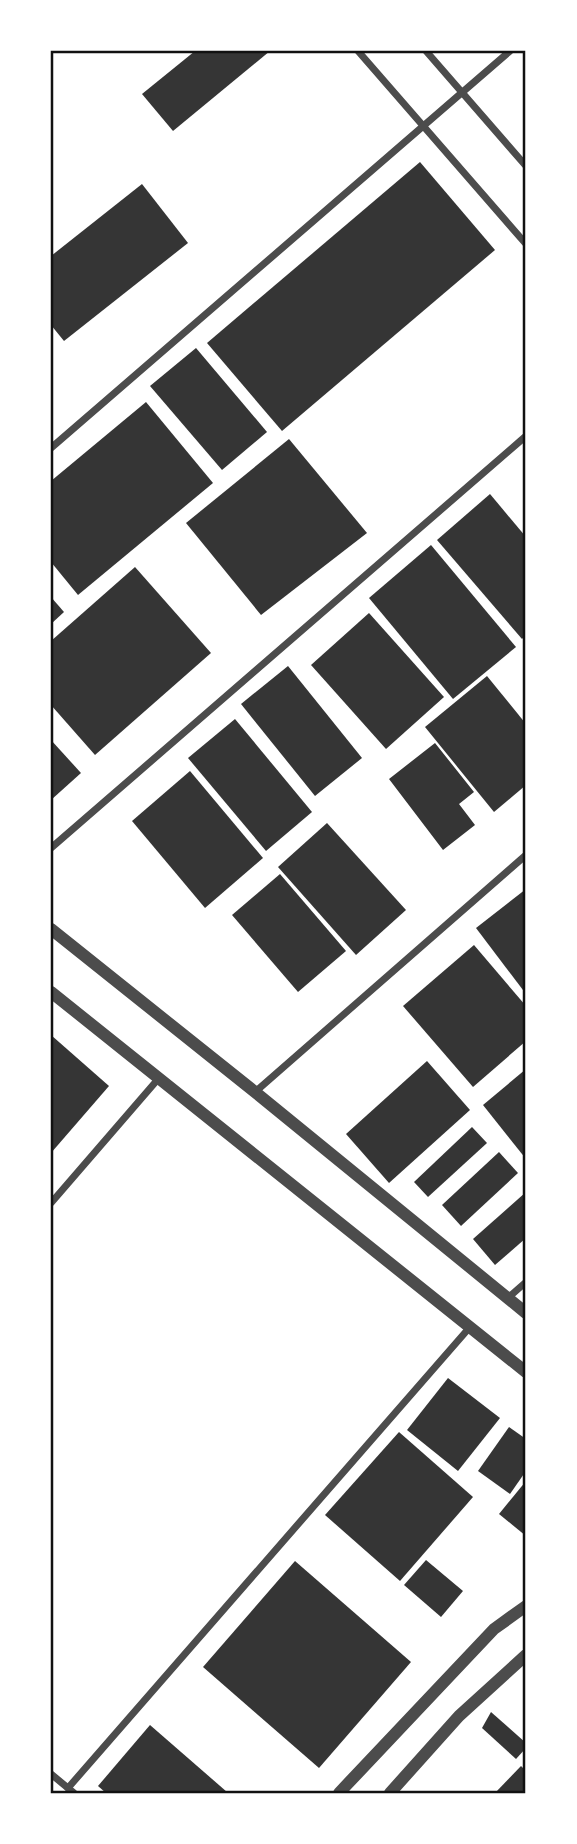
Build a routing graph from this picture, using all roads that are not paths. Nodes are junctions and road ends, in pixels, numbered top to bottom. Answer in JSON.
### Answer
{"nodes":[{"id":1,"x":358,"y":51,"type":"edge"},
{"id":2,"x":426,"y":51,"type":"edge"},
{"id":3,"x":510,"y":51,"type":"edge"},
{"id":4,"x":462,"y":92,"type":"junction"},
{"id":5,"x":424,"y":127,"type":"junction"},
{"id":6,"x":526,"y":166,"type":"edge"},
{"id":7,"x":526,"y":244,"type":"edge"},
{"id":8,"x":526,"y":436,"type":"edge"},
{"id":9,"x":51,"y":448,"type":"edge"},
{"id":10,"x":51,"y":848,"type":"edge"},
{"id":11,"x":526,"y":855,"type":"edge"},
{"id":12,"x":51,"y":929,"type":"edge"},
{"id":13,"x":51,"y":992,"type":"edge"},
{"id":14,"x":159,"y":1078,"type":"junction"},
{"id":15,"x":255,"y":1091,"type":"junction"},
{"id":16,"x":51,"y":1203,"type":"edge"},
{"id":17,"x":526,"y":1282,"type":"edge"},
{"id":18,"x":508,"y":1298,"type":"junction"},
{"id":19,"x":526,"y":1313,"type":"edge"},
{"id":20,"x":470,"y":1326,"type":"junction"},
{"id":21,"x":526,"y":1372,"type":"edge"},
{"id":22,"x":526,"y":1606,"type":"edge"},
{"id":23,"x":526,"y":1655,"type":"edge"},
{"id":24,"x":51,"y":1774,"type":"edge"},
{"id":25,"x":71,"y":1790,"type":"edge"},
{"id":26,"x":339,"y":1793,"type":"edge"},
{"id":27,"x":390,"y":1793,"type":"edge"}],
"edges":[{"from":1,"to":5,"type":"street"},
{"from":2,"to":4,"type":"street"},
{"from":3,"to":4,"type":"street"},
{"from":4,"to":5,"type":"street"},
{"from":4,"to":6,"type":"street"},
{"from":5,"to":7,"type":"street"},
{"from":5,"to":9,"type":"street"},
{"from":8,"to":10,"type":"street"},
{"from":11,"to":15,"type":"street"},
{"from":12,"to":15,"type":"street"},
{"from":13,"to":14,"type":"street"},
{"from":14,"to":16,"type":"street"},
{"from":14,"to":20,"type":"street"},
{"from":15,"to":18,"type":"street"},
{"from":17,"to":18,"type":"street"},
{"from":18,"to":19,"type":"street"},
{"from":20,"to":21,"type":"street"},
{"from":20,"to":25,"type":"street"},
{"from":22,"to":26,"type":"street"},
{"from":23,"to":27,"type":"street"},
{"from":24,"to":25,"type":"street"}]}
